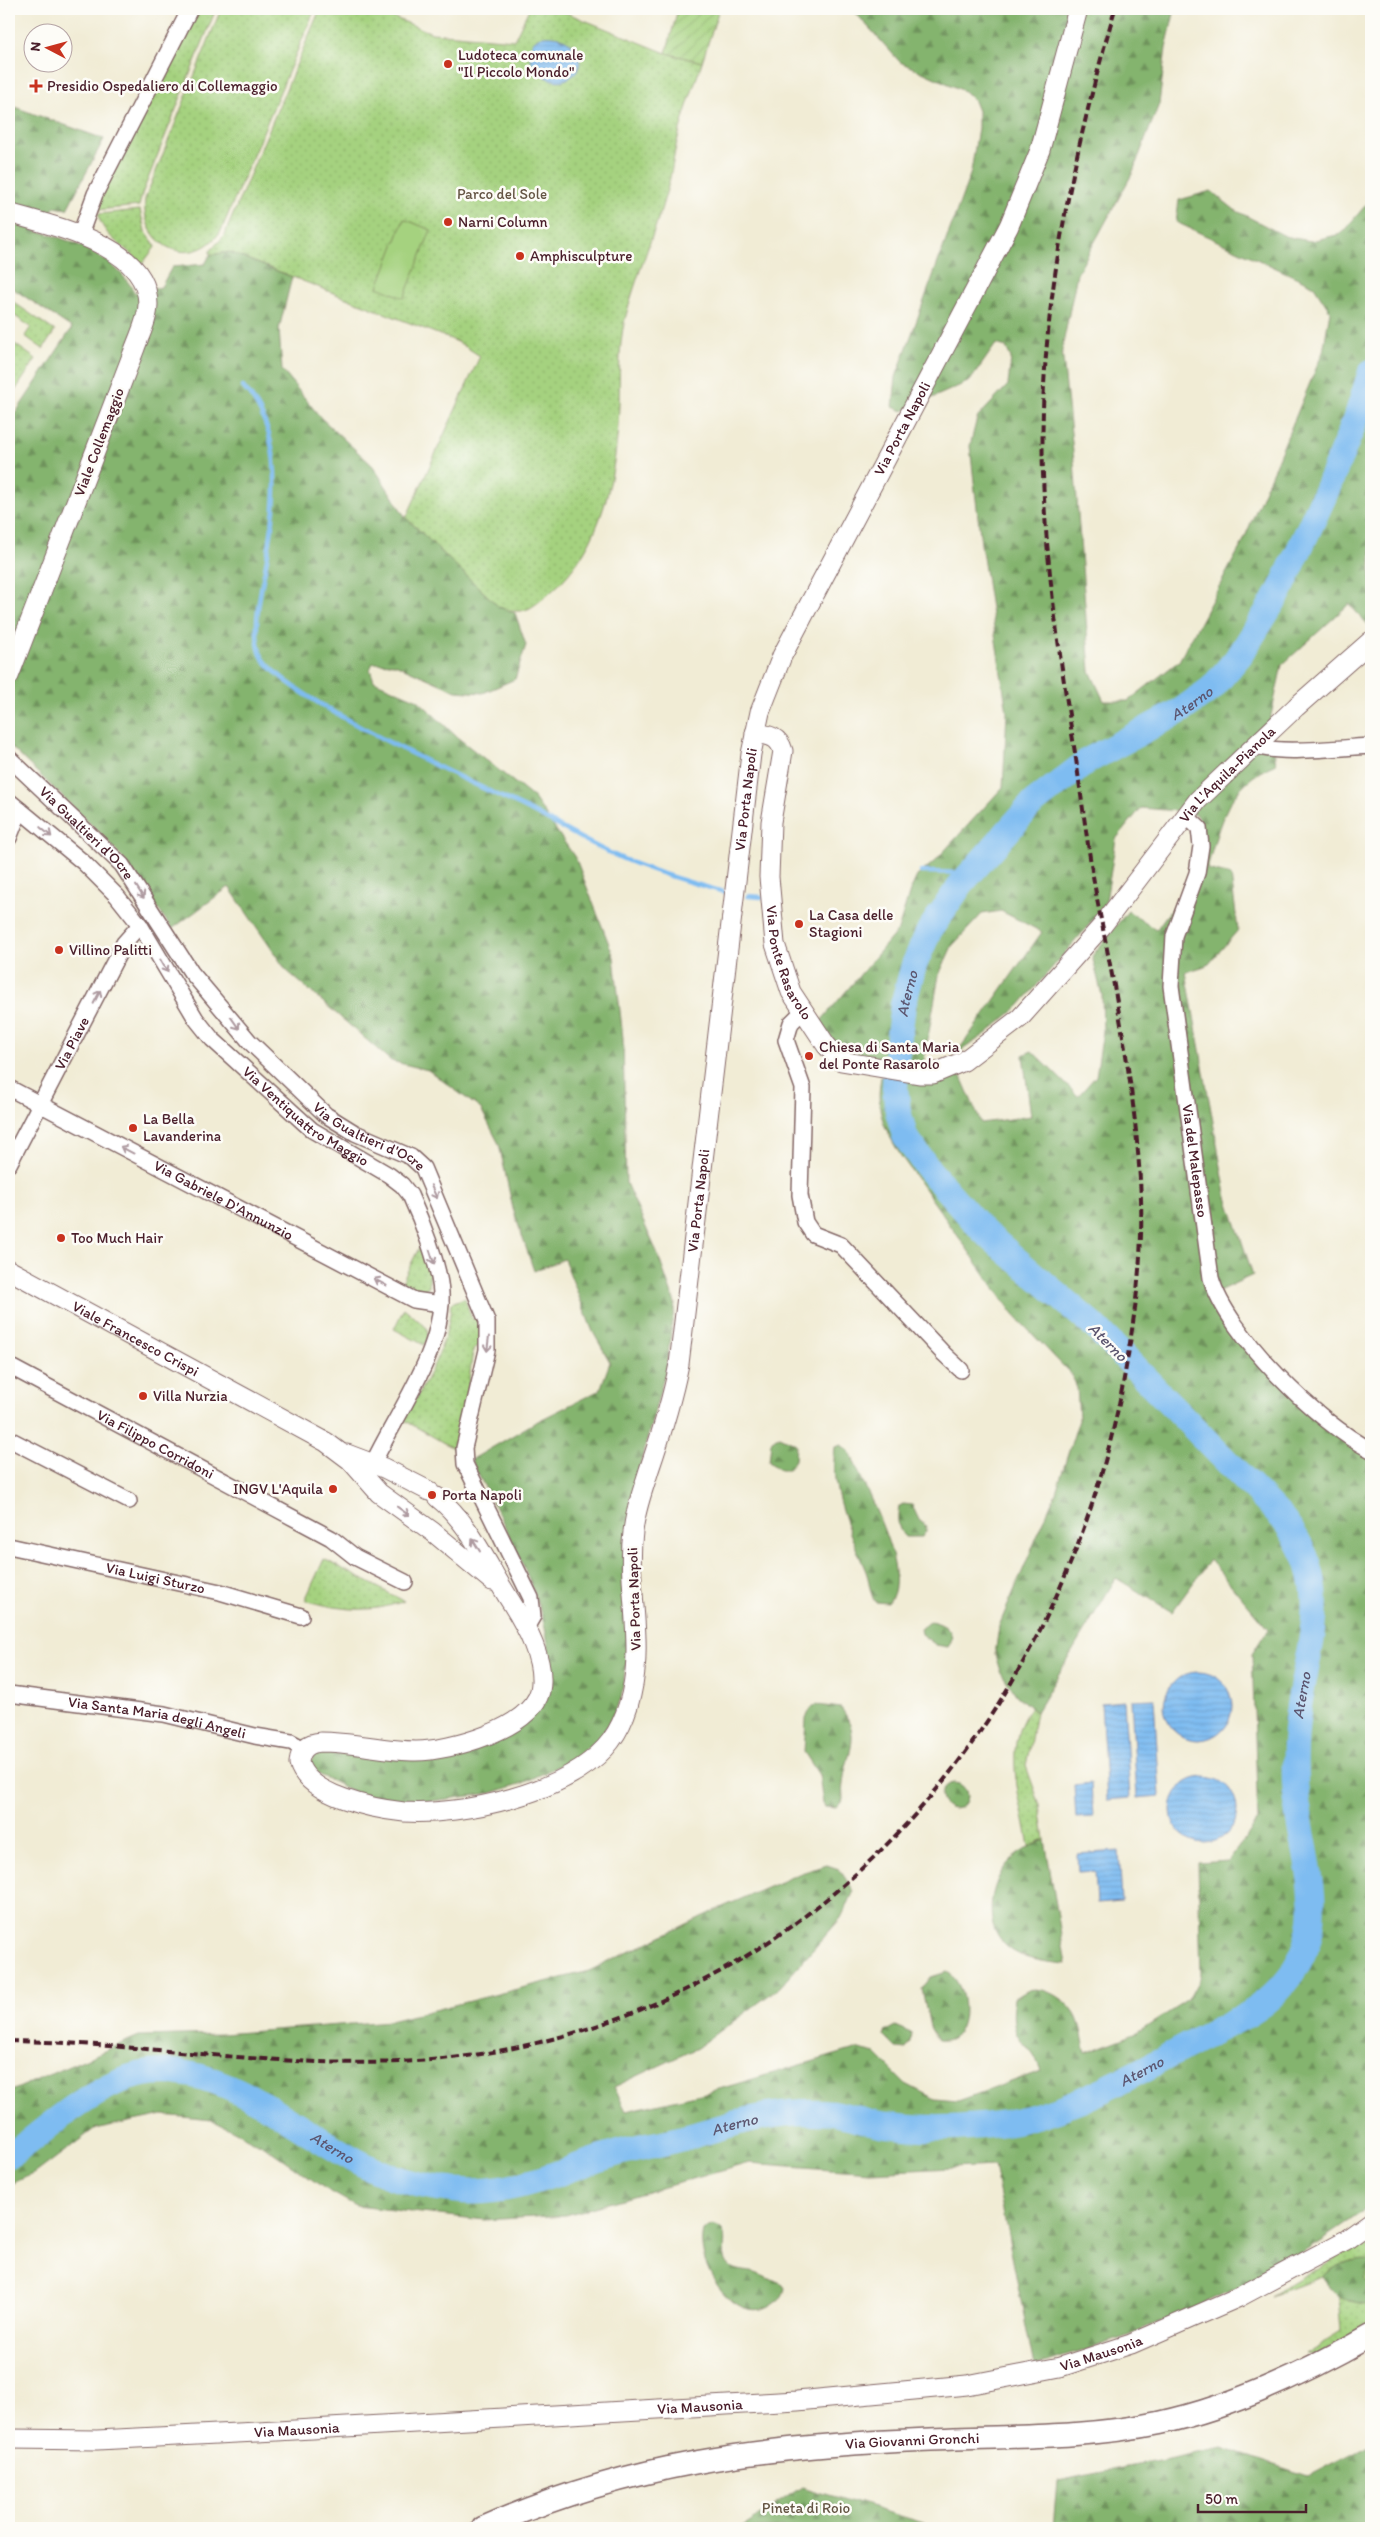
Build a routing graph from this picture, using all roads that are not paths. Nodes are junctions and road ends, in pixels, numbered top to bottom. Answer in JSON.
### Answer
{"nodes":[{"id":1,"x":190,"y":9,"type":"edge"},
{"id":2,"x":1078,"y":9,"type":"edge"},
{"id":3,"x":9,"y":213,"type":"edge"},
{"id":4,"x":80,"y":235,"type":"junction"},
{"id":5,"x":1371,"y":641,"type":"edge"},
{"id":6,"x":9,"y":676,"type":"edge"},
{"id":7,"x":754,"y":733,"type":"junction"},
{"id":8,"x":1255,"y":745,"type":"junction"},
{"id":9,"x":1371,"y":746,"type":"edge"},
{"id":10,"x":9,"y":758,"type":"edge"},
{"id":11,"x":14,"y":805,"type":"edge"},
{"id":12,"x":1185,"y":815,"type":"junction"},
{"id":13,"x":9,"y":838,"type":"edge"},
{"id":14,"x":140,"y":925,"type":"junction"},
{"id":15,"x":1102,"y":926,"type":"joint"},
{"id":16,"x":802,"y":1012,"type":"junction"},
{"id":17,"x":9,"y":1088,"type":"edge"},
{"id":18,"x":41,"y":1105,"type":"junction"},
{"id":19,"x":9,"y":1164,"type":"edge"},
{"id":20,"x":9,"y":1270,"type":"edge"},
{"id":21,"x":441,"y":1304,"type":"junction"},
{"id":22,"x":9,"y":1366,"type":"edge"},
{"id":23,"x":961,"y":1370,"type":"dead end"},
{"id":24,"x":9,"y":1439,"type":"edge"},
{"id":25,"x":1371,"y":1450,"type":"edge"},
{"id":26,"x":370,"y":1471,"type":"junction"},
{"id":27,"x":129,"y":1501,"type":"dead end"},
{"id":28,"x":9,"y":1546,"type":"edge"},
{"id":29,"x":405,"y":1582,"type":"dead end"},
{"id":30,"x":510,"y":1602,"type":"junction"},
{"id":31,"x":301,"y":1616,"type":"dead end"},
{"id":32,"x":526,"y":1628,"type":"junction"},
{"id":33,"x":9,"y":1694,"type":"edge"},
{"id":34,"x":304,"y":1749,"type":"junction"},
{"id":35,"x":1368,"y":2226,"type":"edge"},
{"id":36,"x":1371,"y":2333,"type":"edge"},
{"id":37,"x":9,"y":2440,"type":"edge"},
{"id":38,"x":483,"y":2528,"type":"edge"}],
"edges":[{"from":1,"to":4,"type":"street"},
{"from":2,"to":7,"type":"main road","name":"Via Porta Napoli"},
{"from":3,"to":4,"type":"main road","name":"Viale Collemaggio"},
{"from":4,"to":6,"type":"main road","name":"Viale Collemaggio"},
{"from":5,"to":8,"type":"main road","name":"Via L'Aquila-Pianola"},
{"from":7,"to":16,"type":"main road","name":"Via Ponte Rasarolo"},
{"from":7,"to":34,"type":"main road","name":"Via Porta Napoli"},
{"from":8,"to":9,"type":"street"},
{"from":8,"to":12,"type":"main road","name":"Via L'Aquila-Pianola"},
{"from":10,"to":32,"type":"street","name":"Via Gualtieri d'Ocre","one_way":true},
{"from":11,"to":13,"type":"street"},
{"from":11,"to":14,"type":"street","name":"Via Ventiquattro Maggio","one_way":true},
{"from":12,"to":15,"type":"main road","name":"Via L'Aquila-Pianola"},
{"from":12,"to":25,"type":"street","name":"Via del Malepasso"},
{"from":18,"to":14,"type":"street","name":"Via Piave","one_way":true},
{"from":14,"to":21,"type":"street","name":"Via Ventiquattro Maggio","one_way":true},
{"from":15,"to":16,"type":"main road","name":"Via Ponte Rasarolo"},
{"from":16,"to":23,"type":"street"},
{"from":17,"to":18,"type":"street","name":"Via Gabriele D'Annunzio"},
{"from":18,"to":19,"type":"street","name":"Via Piave"},
{"from":21,"to":18,"type":"street","name":"Via Gabriele D'Annunzio","one_way":true},
{"from":20,"to":26,"type":"main road","name":"Viale Francesco Crispi"},
{"from":21,"to":26,"type":"street","name":"Via Ventiquattro Maggio"},
{"from":22,"to":29,"type":"street","name":"Via Filippo Corridoni"},
{"from":24,"to":27,"type":"street"},
{"from":26,"to":30,"type":"main road","one_way":true},
{"from":30,"to":26,"type":"main road","one_way":true},
{"from":28,"to":31,"type":"street","name":"Via Luigi Sturzo"},
{"from":30,"to":32,"type":"main road"},
{"from":32,"to":34,"type":"main road"},
{"from":33,"to":34,"type":"street","name":"Via Santa Maria degli Angeli"},
{"from":35,"to":37,"type":"main road","name":"Via Mausonia"},
{"from":36,"to":38,"type":"highway","name":"Via Giovanni Gronchi"}]}
